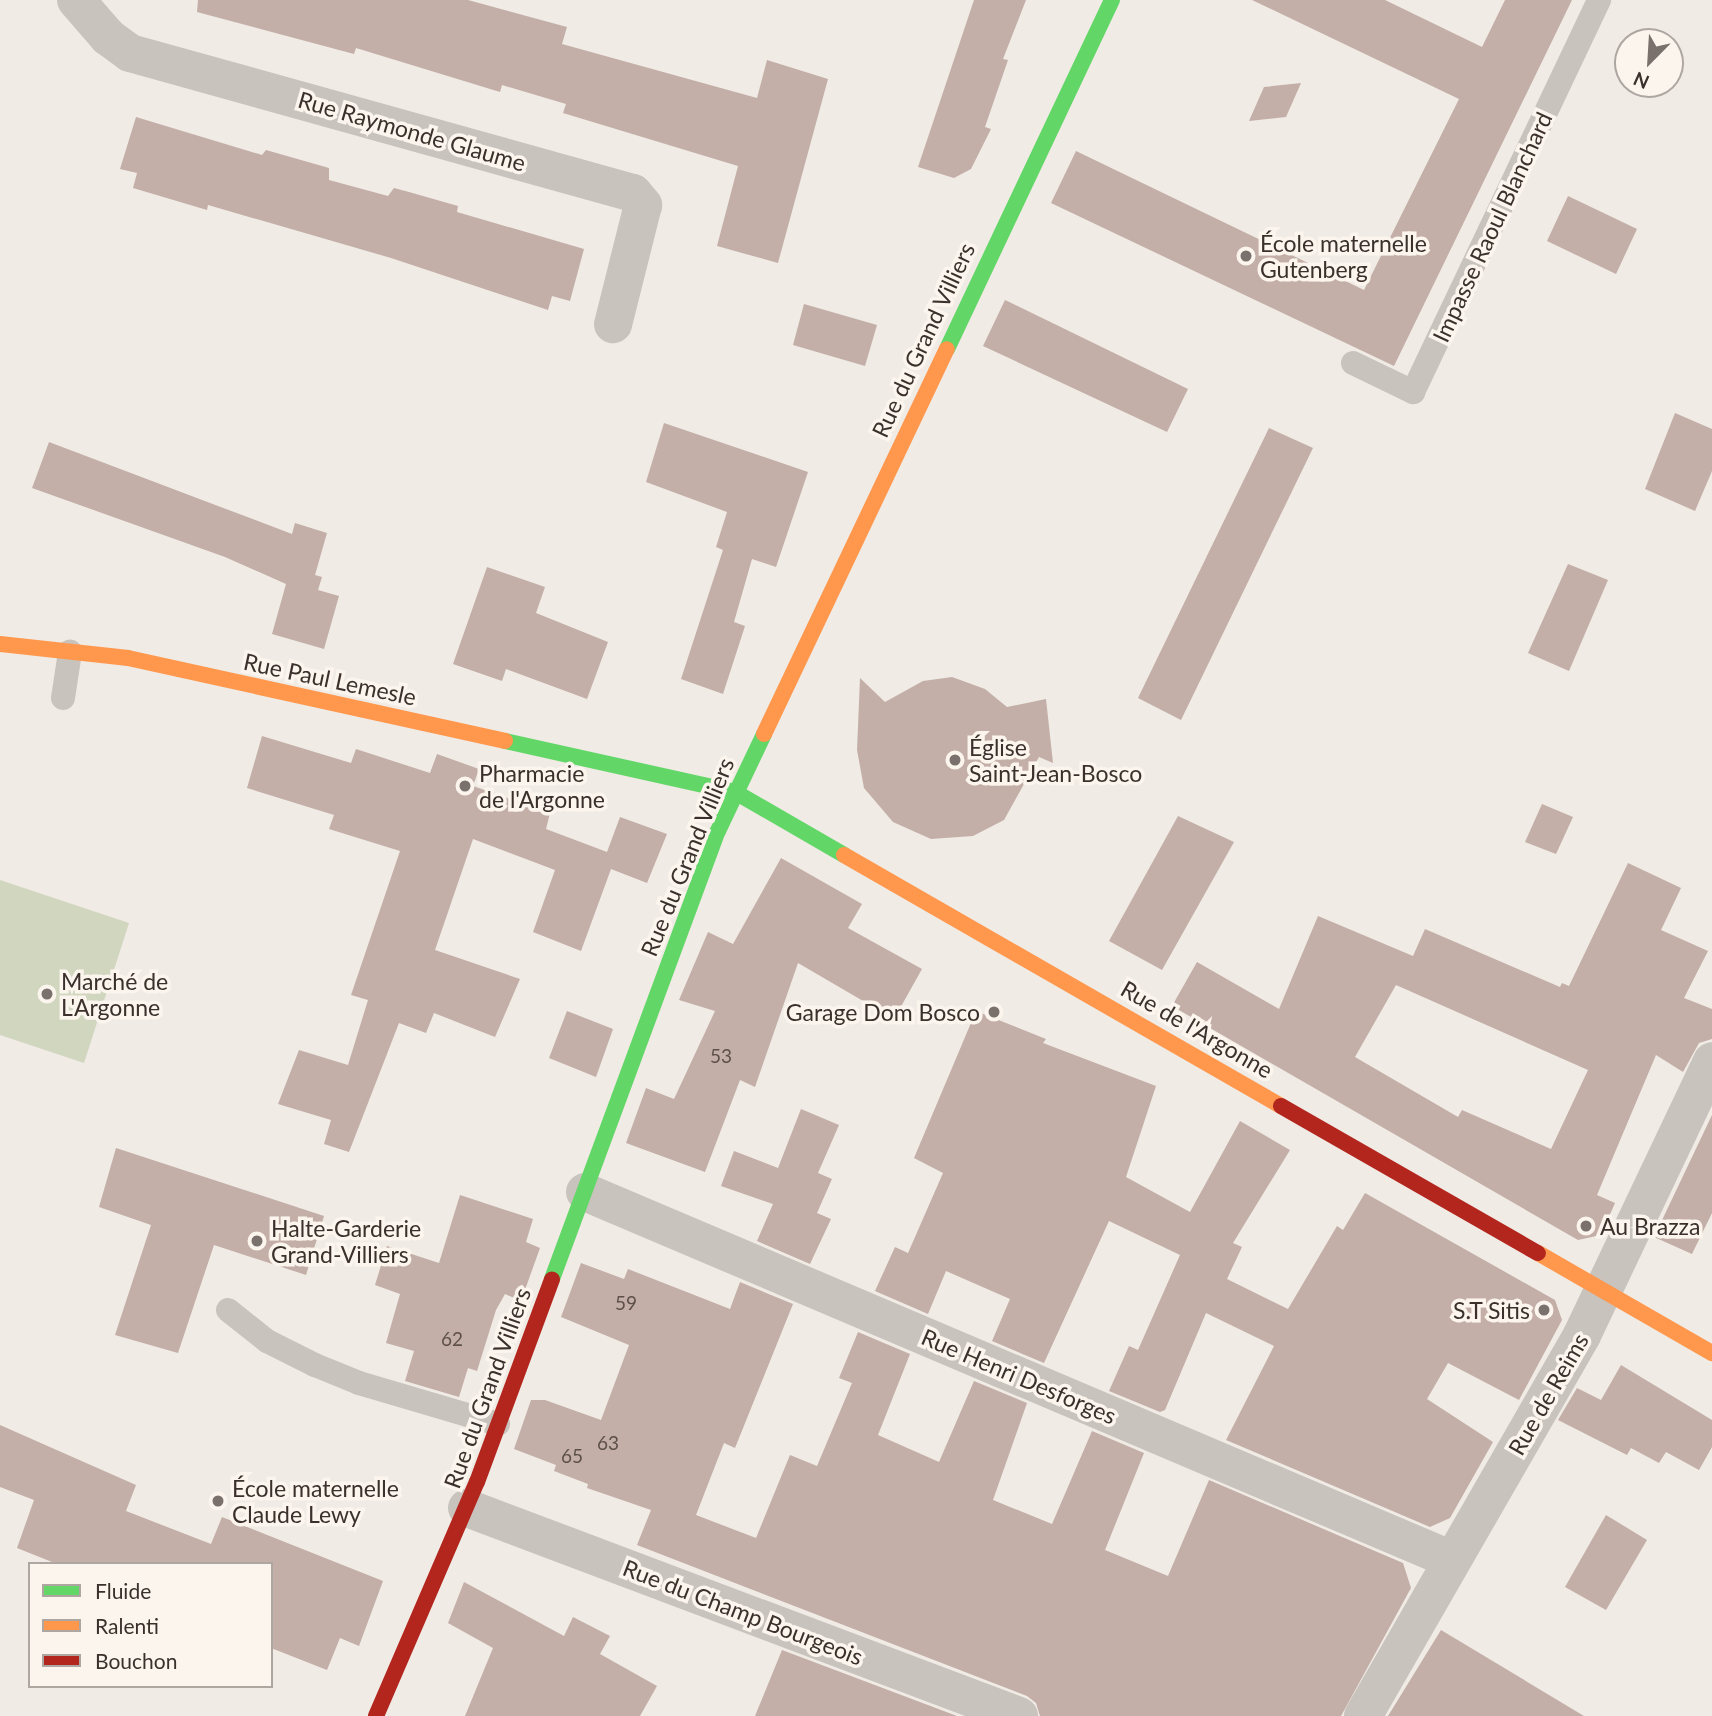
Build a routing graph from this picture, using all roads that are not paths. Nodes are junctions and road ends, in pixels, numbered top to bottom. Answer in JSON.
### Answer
{"nodes":[{"id":1,"x":76,"y":0,"type":"edge"},
{"id":2,"x":1112,"y":0,"type":"edge"},
{"id":3,"x":1599,"y":0,"type":"edge"},
{"id":4,"x":613,"y":324,"type":"dead end"},
{"id":5,"x":1353,"y":363,"type":"dead end"},
{"id":6,"x":0,"y":644,"type":"edge"},
{"id":7,"x":70,"y":652,"type":"junction"},
{"id":8,"x":64,"y":698,"type":"dead end"},
{"id":9,"x":647,"y":772,"type":"joint"},
{"id":10,"x":735,"y":792,"type":"junction"},
{"id":11,"x":1712,"y":1061,"type":"edge"},
{"id":12,"x":585,"y":1192,"type":"junction"},
{"id":13,"x":1603,"y":1290,"type":"junction"},
{"id":14,"x":228,"y":1310,"type":"dead end"},
{"id":15,"x":1712,"y":1353,"type":"edge"},
{"id":16,"x":498,"y":1424,"type":"junction"},
{"id":17,"x":467,"y":1507,"type":"junction"},
{"id":18,"x":1452,"y":1560,"type":"junction"},
{"id":19,"x":1003,"y":1713,"type":"edge"},
{"id":20,"x":376,"y":1716,"type":"edge"},
{"id":21,"x":1363,"y":1716,"type":"edge"}],
"edges":[{"from":1,"to":4,"type":"street","name":"Rue Raymonde Glaume"},
{"from":2,"to":10,"type":"street","name":"Rue du Grand Villiers"},
{"from":3,"to":5,"type":"lane","name":"Impasse Raoul Blanchard"},
{"from":6,"to":7,"type":"street","name":"Rue Paul Lemesle"},
{"from":7,"to":8,"type":"lane"},
{"from":7,"to":9,"type":"street","name":"Rue Paul Lemesle"},
{"from":9,"to":10,"type":"street","name":"Rue de l'Argonne"},
{"from":10,"to":12,"type":"street","name":"Rue du Grand Villiers"},
{"from":10,"to":13,"type":"street","name":"Rue de l'Argonne"},
{"from":11,"to":13,"type":"street","name":"Rue de Reims"},
{"from":12,"to":16,"type":"street","name":"Rue du Grand Villiers"},
{"from":12,"to":18,"type":"street","name":"Rue Henri Desforges"},
{"from":13,"to":15,"type":"street","name":"Rue de l'Argonne"},
{"from":13,"to":18,"type":"street","name":"Rue de Reims"},
{"from":14,"to":16,"type":"lane"},
{"from":16,"to":17,"type":"street","name":"Rue du Grand Villiers"},
{"from":17,"to":19,"type":"street","name":"Rue du Champ Bourgeois"},
{"from":17,"to":20,"type":"street","name":"Rue du Grand Villiers"},
{"from":18,"to":21,"type":"street","name":"Rue de Reims"}]}
